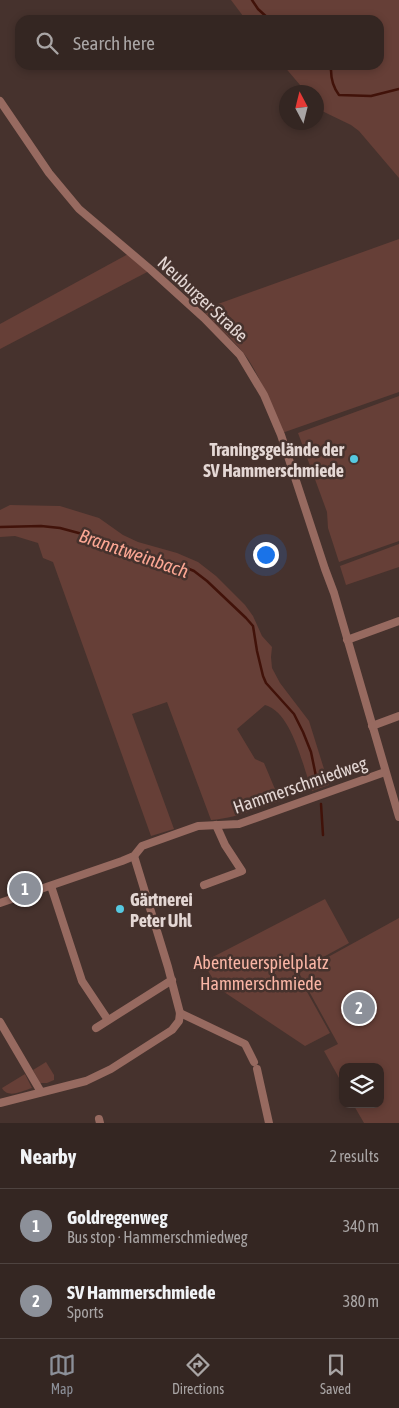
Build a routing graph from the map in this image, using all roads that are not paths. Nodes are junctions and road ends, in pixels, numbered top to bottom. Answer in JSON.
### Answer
{"nodes":[{"id":1,"x":0,"y":101,"type":"edge"},
{"id":2,"x":399,"y":621,"type":"edge"},
{"id":3,"x":347,"y":640,"type":"junction"},
{"id":4,"x":399,"y":716,"type":"edge"},
{"id":5,"x":372,"y":726,"type":"junction"},
{"id":6,"x":385,"y":772,"type":"junction"},
{"id":7,"x":399,"y":817,"type":"edge"},
{"id":8,"x":216,"y":825,"type":"junction"},
{"id":9,"x":134,"y":856,"type":"junction"},
{"id":10,"x":204,"y":885,"type":"dead end"},
{"id":11,"x":51,"y":886,"type":"junction"},
{"id":12,"x":0,"y":903,"type":"edge"},
{"id":13,"x":172,"y":980,"type":"junction"},
{"id":14,"x":180,"y":1013,"type":"junction"},
{"id":15,"x":108,"y":1020,"type":"junction"},
{"id":16,"x":0,"y":1022,"type":"edge"},
{"id":17,"x":96,"y":1028,"type":"dead end"},
{"id":18,"x":41,"y":1092,"type":"junction"},
{"id":19,"x":0,"y":1103,"type":"edge"},
{"id":20,"x":269,"y":1117,"type":"edge"}],
"edges":[{"from":1,"to":3,"type":"street","name":"Neuburger Straße"},
{"from":2,"to":3,"type":"street"},
{"from":3,"to":5,"type":"street","name":"Neuburger Straße"},
{"from":4,"to":5,"type":"street"},
{"from":5,"to":6,"type":"street","name":"Neuburger Straße"},
{"from":6,"to":7,"type":"street","name":"Neuburger Straße"},
{"from":6,"to":8,"type":"street","name":"Hammerschmiedweg"},
{"from":8,"to":9,"type":"street","name":"Hammerschmiedweg"},
{"from":8,"to":10,"type":"street"},
{"from":9,"to":11,"type":"street","name":"Hammerschmiedweg"},
{"from":9,"to":13,"type":"street"},
{"from":11,"to":12,"type":"street","name":"Hammerschmiedweg"},
{"from":11,"to":15,"type":"street"},
{"from":13,"to":14,"type":"street"},
{"from":13,"to":15,"type":"street"},
{"from":14,"to":18,"type":"street"},
{"from":14,"to":20,"type":"street"},
{"from":15,"to":17,"type":"street"},
{"from":16,"to":18,"type":"street"},
{"from":18,"to":19,"type":"street"}]}
